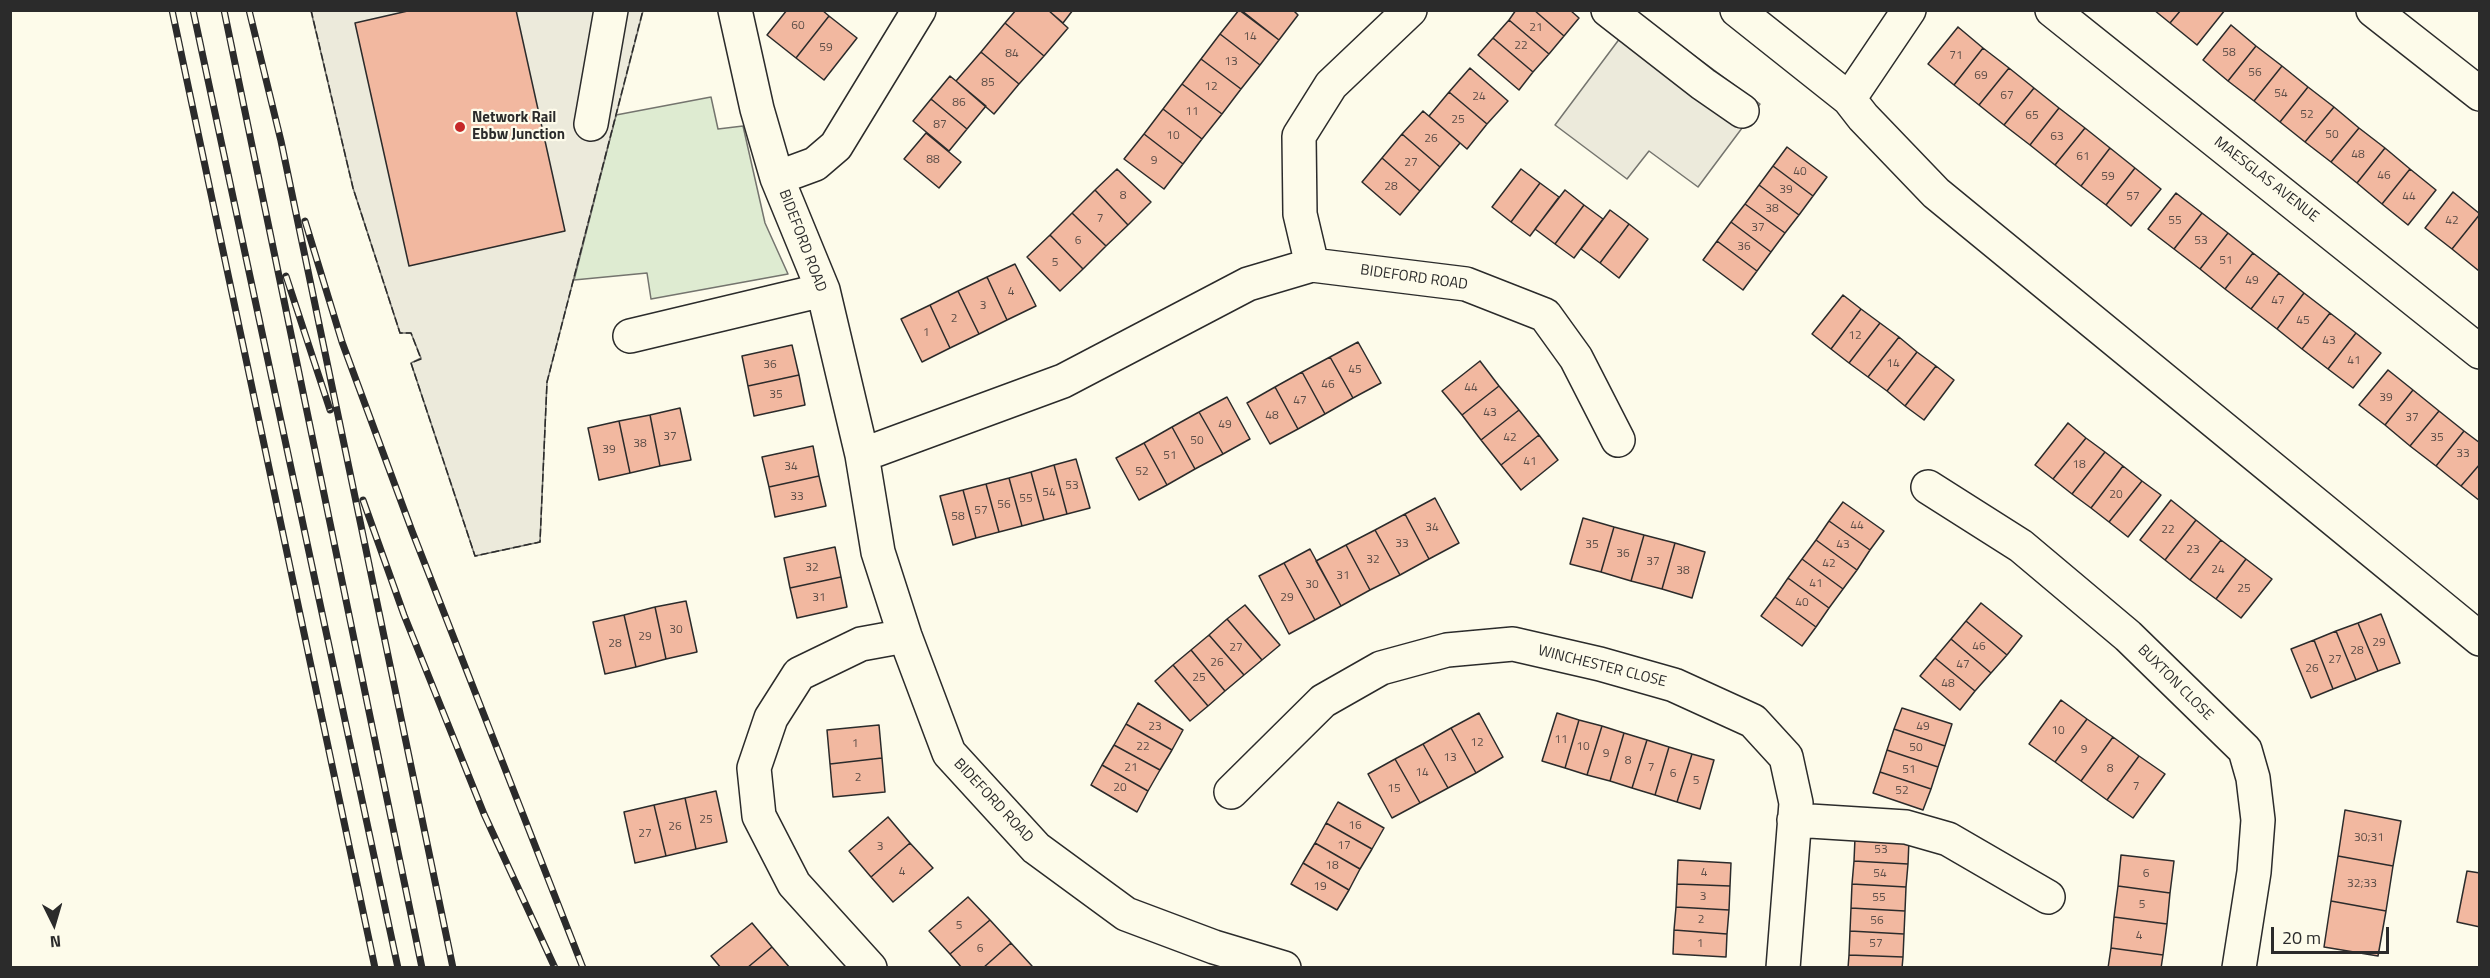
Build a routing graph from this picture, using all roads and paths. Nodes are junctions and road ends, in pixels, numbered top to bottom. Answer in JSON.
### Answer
{"nodes":[{"id":1,"x":610,"y":10,"type":"edge"},
{"id":2,"x":727,"y":10,"type":"edge"},
{"id":3,"x":735,"y":10,"type":"edge"},
{"id":4,"x":919,"y":10,"type":"edge"},
{"id":5,"x":1410,"y":10,"type":"edge"},
{"id":6,"x":1608,"y":10,"type":"edge"},
{"id":7,"x":1737,"y":10,"type":"edge"},
{"id":8,"x":1909,"y":10,"type":"edge"},
{"id":9,"x":2052,"y":10,"type":"edge"},
{"id":10,"x":2373,"y":10,"type":"edge"},
{"id":11,"x":743,"y":48,"type":"junction"},
{"id":12,"x":2480,"y":94,"type":"edge"},
{"id":13,"x":1849,"y":99,"type":"junction"},
{"id":14,"x":1742,"y":111,"type":"dead end"},
{"id":15,"x":591,"y":124,"type":"dead end"},
{"id":16,"x":777,"y":178,"type":"junction"},
{"id":17,"x":1312,"y":265,"type":"junction"},
{"id":18,"x":822,"y":290,"type":"junction"},
{"id":19,"x":630,"y":336,"type":"dead end"},
{"id":20,"x":2480,"y":352,"type":"edge"},
{"id":21,"x":1618,"y":440,"type":"dead end"},
{"id":22,"x":862,"y":454,"type":"junction"},
{"id":23,"x":1928,"y":487,"type":"dead end"},
{"id":24,"x":905,"y":636,"type":"junction"},
{"id":25,"x":2480,"y":639,"type":"edge"},
{"id":26,"x":1231,"y":792,"type":"dead end"},
{"id":27,"x":1794,"y":820,"type":"junction"},
{"id":28,"x":2048,"y":897,"type":"dead end"},
{"id":29,"x":870,"y":968,"type":"edge"},
{"id":30,"x":1284,"y":968,"type":"edge"},
{"id":31,"x":1783,"y":968,"type":"edge"},
{"id":32,"x":2239,"y":968,"type":"edge"}],
"edges":[{"from":1,"to":15,"type":"street"},
{"from":2,"to":11,"type":"street"},
{"from":3,"to":11,"type":"street"},
{"from":4,"to":16,"type":"street","name":"BIDEFORD ROAD"},
{"from":5,"to":17,"type":"street"},
{"from":6,"to":14,"type":"street"},
{"from":7,"to":13,"type":"street"},
{"from":8,"to":13,"type":"street"},
{"from":9,"to":20,"type":"street","name":"MAESGLAS AVENUE"},
{"from":10,"to":12,"type":"street"},
{"from":11,"to":16,"type":"street"},
{"from":13,"to":25,"type":"street"},
{"from":16,"to":18,"type":"street","name":"BIDEFORD ROAD"},
{"from":17,"to":21,"type":"street","name":"BIDEFORD ROAD"},
{"from":17,"to":22,"type":"street","name":"BIDEFORD ROAD"},
{"from":18,"to":19,"type":"street"},
{"from":18,"to":22,"type":"street","name":"BIDEFORD ROAD"},
{"from":22,"to":24,"type":"street","name":"BIDEFORD ROAD"},
{"from":23,"to":32,"type":"street","name":"BUXTON CLOSE"},
{"from":24,"to":29,"type":"street"},
{"from":24,"to":30,"type":"street","name":"BIDEFORD ROAD"},
{"from":26,"to":27,"type":"street","name":"WINCHESTER CLOSE"},
{"from":27,"to":28,"type":"street"},
{"from":27,"to":31,"type":"street","name":"WINCHESTER CLOSE"}]}
